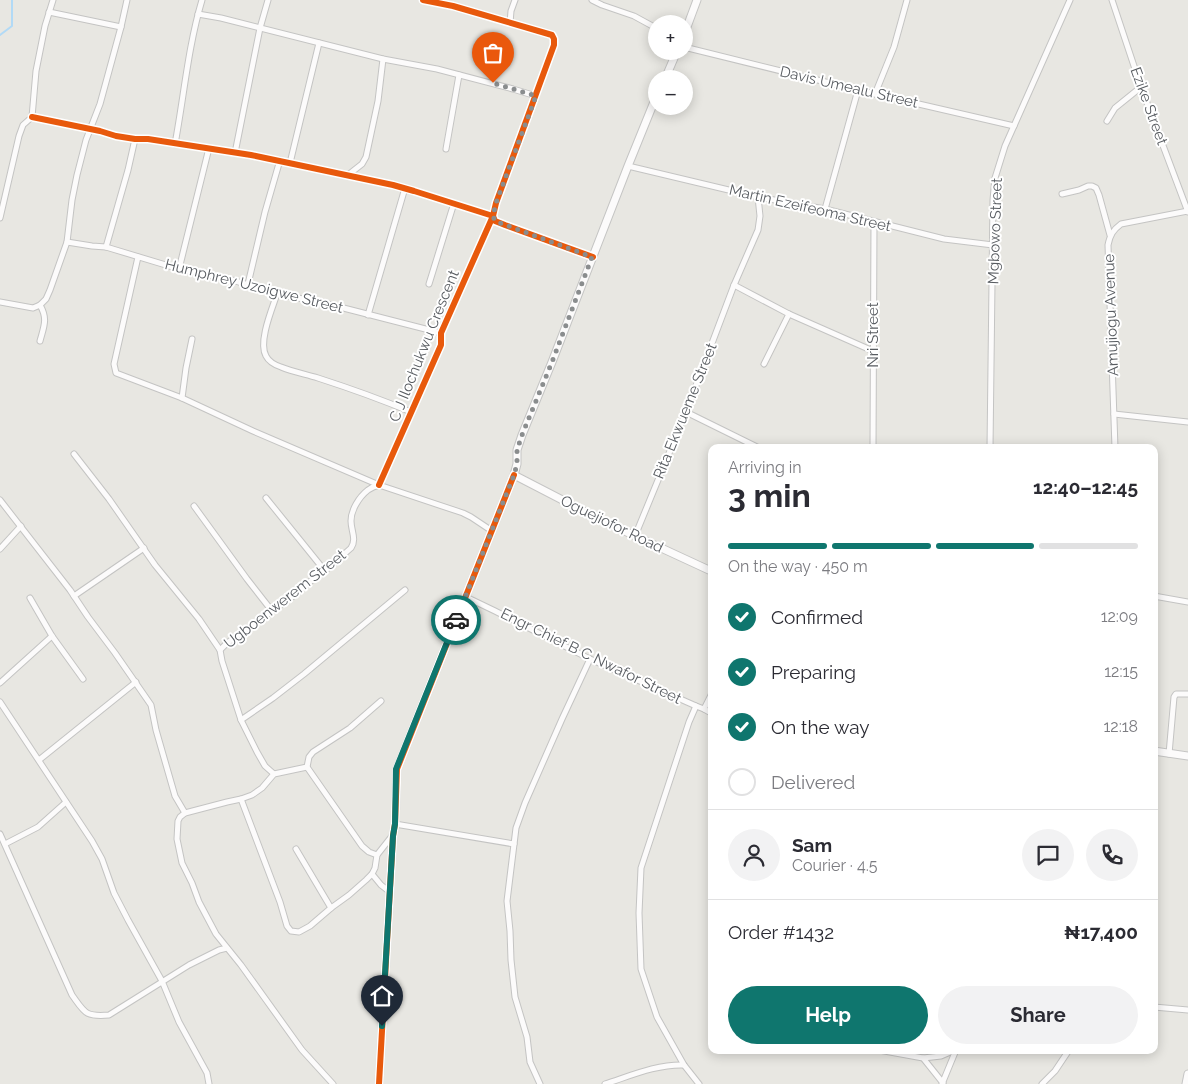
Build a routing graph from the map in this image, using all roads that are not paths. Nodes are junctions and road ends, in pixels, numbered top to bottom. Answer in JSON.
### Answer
{"nodes":[{"id":1,"x":53,"y":0,"type":"edge"},
{"id":2,"x":126,"y":0,"type":"edge"},
{"id":3,"x":202,"y":0,"type":"edge"},
{"id":4,"x":268,"y":0,"type":"edge"},
{"id":5,"x":423,"y":0,"type":"edge"},
{"id":6,"x":515,"y":0,"type":"edge"},
{"id":7,"x":592,"y":0,"type":"edge"},
{"id":8,"x":697,"y":0,"type":"edge"},
{"id":9,"x":907,"y":0,"type":"edge"},
{"id":10,"x":1070,"y":0,"type":"edge"},
{"id":11,"x":1112,"y":0,"type":"edge"},
{"id":12,"x":49,"y":12,"type":"junction"},
{"id":13,"x":198,"y":14,"type":"junction"},
{"id":14,"x":691,"y":15,"type":"edge"},
{"id":15,"x":510,"y":23,"type":"junction"},
{"id":16,"x":648,"y":24,"type":"edge"},
{"id":17,"x":121,"y":27,"type":"junction"},
{"id":18,"x":260,"y":28,"type":"junction"},
{"id":19,"x":319,"y":43,"type":"junction"},
{"id":20,"x":693,"y":49,"type":"edge"},
{"id":21,"x":383,"y":58,"type":"junction"},
{"id":22,"x":459,"y":75,"type":"junction"},
{"id":23,"x":1141,"y":87,"type":"junction"},
{"id":24,"x":858,"y":90,"type":"junction"},
{"id":25,"x":875,"y":94,"type":"junction"},
{"id":26,"x":536,"y":96,"type":"junction"},
{"id":27,"x":649,"y":115,"type":"edge"},
{"id":28,"x":32,"y":117,"type":"junction"},
{"id":29,"x":1106,"y":121,"type":"dead end"},
{"id":30,"x":1014,"y":126,"type":"junction"},
{"id":31,"x":91,"y":130,"type":"junction"},
{"id":32,"x":135,"y":139,"type":"junction"},
{"id":33,"x":175,"y":144,"type":"junction"},
{"id":34,"x":209,"y":148,"type":"junction"},
{"id":35,"x":446,"y":150,"type":"dead end"},
{"id":36,"x":235,"y":153,"type":"junction"},
{"id":37,"x":280,"y":160,"type":"junction"},
{"id":38,"x":290,"y":163,"type":"junction"},
{"id":39,"x":628,"y":166,"type":"junction"},
{"id":40,"x":348,"y":175,"type":"junction"},
{"id":41,"x":405,"y":188,"type":"junction"},
{"id":42,"x":1062,"y":194,"type":"dead end"},
{"id":43,"x":758,"y":197,"type":"junction"},
{"id":44,"x":454,"y":203,"type":"junction"},
{"id":45,"x":825,"y":209,"type":"junction"},
{"id":46,"x":1188,"y":211,"type":"edge"},
{"id":47,"x":493,"y":216,"type":"junction"},
{"id":48,"x":0,"y":218,"type":"edge"},
{"id":49,"x":874,"y":222,"type":"junction"},
{"id":50,"x":1110,"y":235,"type":"junction"},
{"id":51,"x":68,"y":242,"type":"junction"},
{"id":52,"x":993,"y":245,"type":"junction"},
{"id":53,"x":106,"y":247,"type":"junction"},
{"id":54,"x":138,"y":257,"type":"junction"},
{"id":55,"x":592,"y":257,"type":"junction"},
{"id":56,"x":179,"y":269,"type":"junction"},
{"id":57,"x":248,"y":284,"type":"junction"},
{"id":58,"x":429,"y":284,"type":"dead end"},
{"id":59,"x":734,"y":286,"type":"junction"},
{"id":60,"x":277,"y":294,"type":"junction"},
{"id":61,"x":0,"y":302,"type":"edge"},
{"id":62,"x":40,"y":305,"type":"junction"},
{"id":63,"x":789,"y":314,"type":"junction"},
{"id":64,"x":368,"y":315,"type":"junction"},
{"id":65,"x":441,"y":333,"type":"junction"},
{"id":66,"x":192,"y":338,"type":"dead end"},
{"id":67,"x":40,"y":341,"type":"dead end"},
{"id":68,"x":873,"y":351,"type":"junction"},
{"id":69,"x":764,"y":364,"type":"dead end"},
{"id":70,"x":182,"y":398,"type":"junction"},
{"id":71,"x":411,"y":412,"type":"junction"},
{"id":72,"x":686,"y":412,"type":"junction"},
{"id":73,"x":1114,"y":414,"type":"junction"},
{"id":74,"x":1188,"y":422,"type":"edge"},
{"id":75,"x":751,"y":444,"type":"edge"},
{"id":76,"x":873,"y":444,"type":"edge"},
{"id":77,"x":990,"y":444,"type":"edge"},
{"id":78,"x":1115,"y":444,"type":"edge"},
{"id":79,"x":74,"y":454,"type":"dead end"},
{"id":80,"x":514,"y":475,"type":"junction"},
{"id":81,"x":379,"y":485,"type":"junction"},
{"id":82,"x":266,"y":498,"type":"dead end"},
{"id":83,"x":0,"y":500,"type":"edge"},
{"id":84,"x":194,"y":506,"type":"dead end"},
{"id":85,"x":21,"y":526,"type":"junction"},
{"id":86,"x":492,"y":531,"type":"junction"},
{"id":87,"x":635,"y":536,"type":"junction"},
{"id":88,"x":144,"y":548,"type":"junction"},
{"id":89,"x":0,"y":549,"type":"edge"},
{"id":90,"x":708,"y":570,"type":"edge"},
{"id":91,"x":325,"y":571,"type":"junction"},
{"id":92,"x":405,"y":590,"type":"dead end"},
{"id":93,"x":74,"y":596,"type":"junction"},
{"id":94,"x":1158,"y":597,"type":"edge"},
{"id":95,"x":30,"y":598,"type":"dead end"},
{"id":96,"x":468,"y":598,"type":"junction"},
{"id":97,"x":1188,"y":602,"type":"edge"},
{"id":98,"x":272,"y":611,"type":"junction"},
{"id":99,"x":52,"y":636,"type":"junction"},
{"id":100,"x":220,"y":650,"type":"junction"},
{"id":101,"x":590,"y":659,"type":"junction"},
{"id":102,"x":83,"y":679,"type":"dead end"},
{"id":103,"x":136,"y":682,"type":"junction"},
{"id":104,"x":0,"y":683,"type":"edge"},
{"id":105,"x":1188,"y":694,"type":"edge"},
{"id":106,"x":382,"y":701,"type":"dead end"},
{"id":107,"x":708,"y":701,"type":"edge"},
{"id":108,"x":0,"y":702,"type":"edge"},
{"id":109,"x":696,"y":706,"type":"junction"},
{"id":110,"x":704,"y":709,"type":"junction"},
{"id":111,"x":708,"y":711,"type":"edge"},
{"id":112,"x":242,"y":720,"type":"junction"},
{"id":113,"x":1158,"y":752,"type":"edge"},
{"id":114,"x":1169,"y":754,"type":"junction"},
{"id":115,"x":1188,"y":756,"type":"edge"},
{"id":116,"x":39,"y":760,"type":"junction"},
{"id":117,"x":307,"y":766,"type":"junction"},
{"id":118,"x":274,"y":774,"type":"junction"},
{"id":119,"x":242,"y":799,"type":"junction"},
{"id":120,"x":66,"y":802,"type":"junction"},
{"id":121,"x":185,"y":813,"type":"junction"},
{"id":122,"x":395,"y":824,"type":"junction"},
{"id":123,"x":0,"y":834,"type":"edge"},
{"id":124,"x":393,"y":836,"type":"junction"},
{"id":125,"x":5,"y":844,"type":"junction"},
{"id":126,"x":514,"y":844,"type":"junction"},
{"id":127,"x":296,"y":849,"type":"dead end"},
{"id":128,"x":377,"y":855,"type":"junction"},
{"id":129,"x":372,"y":874,"type":"junction"},
{"id":130,"x":390,"y":892,"type":"junction"},
{"id":131,"x":331,"y":908,"type":"junction"},
{"id":132,"x":227,"y":948,"type":"junction"},
{"id":133,"x":162,"y":981,"type":"junction"},
{"id":134,"x":1158,"y":1007,"type":"edge"},
{"id":135,"x":1188,"y":1010,"type":"edge"},
{"id":136,"x":901,"y":1054,"type":"edge"},
{"id":137,"x":947,"y":1054,"type":"edge"},
{"id":138,"x":954,"y":1054,"type":"edge"},
{"id":139,"x":1066,"y":1054,"type":"edge"},
{"id":140,"x":923,"y":1058,"type":"junction"},
{"id":141,"x":684,"y":1065,"type":"junction"},
{"id":142,"x":1188,"y":1074,"type":"edge"},
{"id":143,"x":209,"y":1084,"type":"edge"},
{"id":144,"x":333,"y":1084,"type":"edge"},
{"id":145,"x":379,"y":1084,"type":"edge"},
{"id":146,"x":540,"y":1084,"type":"edge"},
{"id":147,"x":604,"y":1084,"type":"edge"},
{"id":148,"x":699,"y":1084,"type":"edge"},
{"id":149,"x":942,"y":1084,"type":"edge"},
{"id":150,"x":1042,"y":1084,"type":"edge"},
{"id":151,"x":1186,"y":1084,"type":"edge"}],
"edges":[{"from":1,"to":12,"type":"street"},
{"from":2,"to":17,"type":"street"},
{"from":3,"to":13,"type":"street"},
{"from":4,"to":18,"type":"street"},
{"from":5,"to":15,"type":"street"},
{"from":6,"to":15,"type":"street"},
{"from":7,"to":16,"type":"street"},
{"from":8,"to":14,"type":"main road"},
{"from":9,"to":25,"type":"street"},
{"from":10,"to":30,"type":"street","name":"Mgbowo Street"},
{"from":11,"to":23,"type":"street","name":"Ezike Street"},
{"from":12,"to":17,"type":"street"},
{"from":12,"to":28,"type":"street"},
{"from":13,"to":18,"type":"street"},
{"from":13,"to":33,"type":"street"},
{"from":15,"to":26,"type":"street","name":"C J Ilochukwu Crescent"},
{"from":17,"to":31,"type":"street"},
{"from":18,"to":19,"type":"street"},
{"from":18,"to":36,"type":"street"},
{"from":19,"to":21,"type":"street"},
{"from":19,"to":38,"type":"street"},
{"from":20,"to":24,"type":"street","name":"Davis Umealu Street"},
{"from":21,"to":22,"type":"street"},
{"from":21,"to":40,"type":"street"},
{"from":22,"to":26,"type":"street"},
{"from":22,"to":35,"type":"street"},
{"from":23,"to":29,"type":"street"},
{"from":23,"to":46,"type":"street","name":"Ezike Street"},
{"from":24,"to":25,"type":"street","name":"Davis Umealu Street"},
{"from":24,"to":45,"type":"street"},
{"from":25,"to":30,"type":"street","name":"Davis Umealu Street"},
{"from":26,"to":47,"type":"street","name":"C J Ilochukwu Crescent"},
{"from":27,"to":39,"type":"main road"},
{"from":28,"to":31,"type":"street"},
{"from":28,"to":48,"type":"street"},
{"from":30,"to":52,"type":"street","name":"Mgbowo Street"},
{"from":31,"to":32,"type":"street"},
{"from":31,"to":51,"type":"street"},
{"from":32,"to":33,"type":"street"},
{"from":32,"to":53,"type":"street"},
{"from":33,"to":34,"type":"street"},
{"from":34,"to":36,"type":"street"},
{"from":34,"to":56,"type":"street"},
{"from":36,"to":37,"type":"street"},
{"from":37,"to":38,"type":"street"},
{"from":37,"to":57,"type":"street"},
{"from":38,"to":40,"type":"street"},
{"from":39,"to":43,"type":"street","name":"Martin Ezeifeoma Street"},
{"from":39,"to":55,"type":"main road"},
{"from":40,"to":41,"type":"street"},
{"from":41,"to":44,"type":"street"},
{"from":41,"to":64,"type":"street"},
{"from":42,"to":50,"type":"street"},
{"from":43,"to":45,"type":"street","name":"Martin Ezeifeoma Street"},
{"from":43,"to":59,"type":"street","name":"Rita Ekwueme Street"},
{"from":44,"to":47,"type":"street"},
{"from":44,"to":58,"type":"street"},
{"from":45,"to":49,"type":"street","name":"Martin Ezeifeoma Street"},
{"from":46,"to":50,"type":"street","name":"Amujiogu Avenue"},
{"from":47,"to":55,"type":"street"},
{"from":47,"to":65,"type":"street","name":"C J Ilochukwu Crescent"},
{"from":49,"to":52,"type":"street","name":"Martin Ezeifeoma Street"},
{"from":49,"to":68,"type":"street","name":"Nri Street"},
{"from":50,"to":73,"type":"street","name":"Amujiogu Avenue"},
{"from":51,"to":53,"type":"street","name":"Humphrey Uzoigwe Street"},
{"from":51,"to":62,"type":"street"},
{"from":52,"to":77,"type":"street","name":"Mgbowo Street"},
{"from":53,"to":54,"type":"street","name":"Humphrey Uzoigwe Street"},
{"from":54,"to":56,"type":"street","name":"Humphrey Uzoigwe Street"},
{"from":54,"to":70,"type":"street"},
{"from":55,"to":80,"type":"main road"},
{"from":56,"to":57,"type":"street","name":"Humphrey Uzoigwe Street"},
{"from":57,"to":60,"type":"street","name":"Humphrey Uzoigwe Street"},
{"from":59,"to":63,"type":"street"},
{"from":59,"to":72,"type":"street","name":"Rita Ekwueme Street"},
{"from":60,"to":64,"type":"street","name":"Humphrey Uzoigwe Street"},
{"from":60,"to":71,"type":"street"},
{"from":61,"to":62,"type":"street"},
{"from":62,"to":67,"type":"street"},
{"from":63,"to":68,"type":"street"},
{"from":63,"to":69,"type":"street"},
{"from":64,"to":65,"type":"street","name":"Humphrey Uzoigwe Street"},
{"from":65,"to":71,"type":"street","name":"C J Ilochukwu Crescent"},
{"from":66,"to":70,"type":"street"},
{"from":68,"to":76,"type":"street","name":"Nri Street"},
{"from":70,"to":81,"type":"street"},
{"from":71,"to":81,"type":"street","name":"C J Ilochukwu Crescent"},
{"from":72,"to":75,"type":"street"},
{"from":72,"to":87,"type":"street","name":"Rita Ekwueme Street"},
{"from":73,"to":74,"type":"street"},
{"from":73,"to":78,"type":"street","name":"Amujiogu Avenue"},
{"from":79,"to":88,"type":"street"},
{"from":80,"to":86,"type":"main road"},
{"from":80,"to":87,"type":"main road","name":"Oguejiofor Road"},
{"from":81,"to":86,"type":"street"},
{"from":81,"to":91,"type":"street","name":"Ugboenwerem Street"},
{"from":82,"to":91,"type":"street"},
{"from":83,"to":85,"type":"street"},
{"from":84,"to":98,"type":"street"},
{"from":85,"to":89,"type":"street"},
{"from":85,"to":93,"type":"street"},
{"from":86,"to":96,"type":"main road"},
{"from":87,"to":90,"type":"main road","name":"Oguejiofor Road"},
{"from":88,"to":93,"type":"street"},
{"from":88,"to":100,"type":"street"},
{"from":91,"to":98,"type":"street","name":"Ugboenwerem Street"},
{"from":92,"to":112,"type":"street"},
{"from":93,"to":103,"type":"street"},
{"from":94,"to":97,"type":"street"},
{"from":95,"to":99,"type":"street"},
{"from":96,"to":101,"type":"street","name":"Engr Chief B C Nwafor Street"},
{"from":96,"to":122,"type":"main road"},
{"from":98,"to":100,"type":"street","name":"Ugboenwerem Street"},
{"from":99,"to":102,"type":"street"},
{"from":99,"to":104,"type":"street"},
{"from":100,"to":112,"type":"street","name":"Ugboenwerem Street"},
{"from":101,"to":109,"type":"street","name":"Engr Chief B C Nwafor Street"},
{"from":101,"to":126,"type":"street"},
{"from":103,"to":116,"type":"street"},
{"from":103,"to":121,"type":"street"},
{"from":105,"to":114,"type":"street"},
{"from":106,"to":117,"type":"street"},
{"from":107,"to":110,"type":"street"},
{"from":108,"to":116,"type":"street"},
{"from":109,"to":110,"type":"street","name":"Engr Chief B C Nwafor Street"},
{"from":109,"to":141,"type":"street"},
{"from":110,"to":111,"type":"street","name":"Engr Chief B C Nwafor Street"},
{"from":112,"to":118,"type":"street","name":"Ugboenwerem Street"},
{"from":113,"to":114,"type":"main road"},
{"from":114,"to":115,"type":"main road"},
{"from":116,"to":120,"type":"street"},
{"from":117,"to":118,"type":"street"},
{"from":117,"to":128,"type":"street"},
{"from":118,"to":119,"type":"street"},
{"from":119,"to":121,"type":"street"},
{"from":119,"to":131,"type":"street"},
{"from":120,"to":125,"type":"street"},
{"from":120,"to":133,"type":"street"},
{"from":121,"to":132,"type":"street"},
{"from":122,"to":124,"type":"main road"},
{"from":122,"to":126,"type":"street"},
{"from":123,"to":125,"type":"street"},
{"from":124,"to":128,"type":"street"},
{"from":124,"to":130,"type":"main road"},
{"from":125,"to":133,"type":"street"},
{"from":126,"to":146,"type":"street"},
{"from":127,"to":131,"type":"street"},
{"from":128,"to":129,"type":"street"},
{"from":129,"to":130,"type":"street"},
{"from":129,"to":131,"type":"street"},
{"from":130,"to":145,"type":"main road"},
{"from":132,"to":133,"type":"street"},
{"from":132,"to":144,"type":"street"},
{"from":133,"to":143,"type":"street"},
{"from":134,"to":135,"type":"street"},
{"from":136,"to":140,"type":"street"},
{"from":137,"to":140,"type":"street"},
{"from":138,"to":149,"type":"street"},
{"from":139,"to":150,"type":"street"},
{"from":140,"to":149,"type":"street"},
{"from":141,"to":147,"type":"street"},
{"from":141,"to":148,"type":"street"},
{"from":142,"to":151,"type":"main road"}]}
